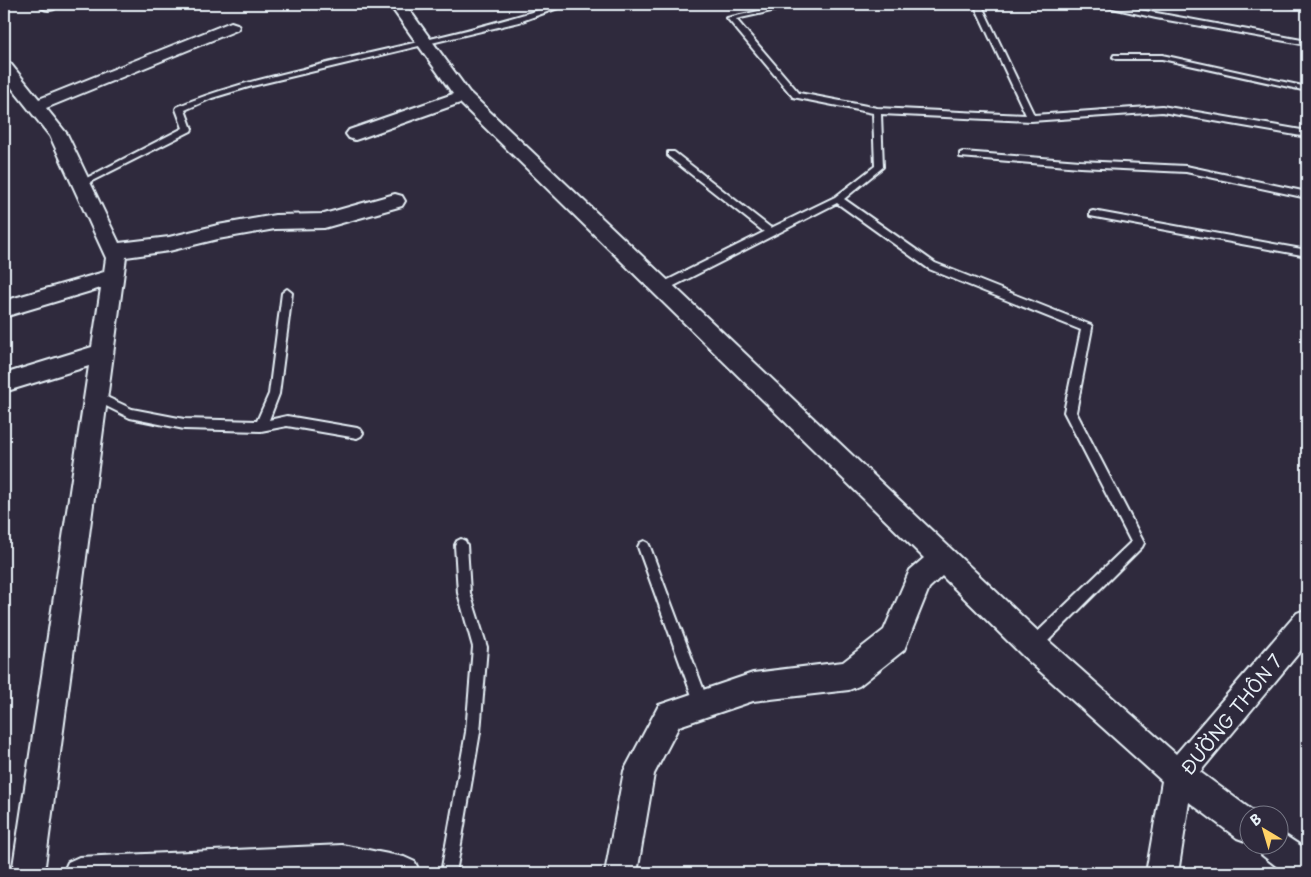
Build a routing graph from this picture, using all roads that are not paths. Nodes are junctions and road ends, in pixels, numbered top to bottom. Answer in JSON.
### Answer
{"nodes":[{"id":1,"x":398,"y":4,"type":"edge"},
{"id":2,"x":565,"y":4,"type":"edge"},
{"id":3,"x":799,"y":4,"type":"edge"},
{"id":4,"x":978,"y":4,"type":"edge"},
{"id":5,"x":1099,"y":4,"type":"edge"},
{"id":6,"x":1291,"y":4,"type":"edge"},
{"id":7,"x":1307,"y":7,"type":"edge"},
{"id":8,"x":231,"y":27,"type":"dead end"},
{"id":9,"x":425,"y":41,"type":"junction"},
{"id":10,"x":1307,"y":43,"type":"edge"},
{"id":11,"x":1117,"y":57,"type":"dead end"},
{"id":12,"x":4,"y":66,"type":"edge"},
{"id":13,"x":1307,"y":89,"type":"edge"},
{"id":14,"x":463,"y":96,"type":"junction"},
{"id":15,"x":36,"y":106,"type":"junction"},
{"id":16,"x":877,"y":111,"type":"junction"},
{"id":17,"x":1032,"y":118,"type":"junction"},
{"id":18,"x":356,"y":134,"type":"dead end"},
{"id":19,"x":1307,"y":134,"type":"edge"},
{"id":20,"x":671,"y":154,"type":"dead end"},
{"id":21,"x":963,"y":155,"type":"dead end"},
{"id":22,"x":81,"y":183,"type":"junction"},
{"id":23,"x":1307,"y":195,"type":"edge"},
{"id":24,"x":838,"y":199,"type":"junction"},
{"id":25,"x":394,"y":202,"type":"dead end"},
{"id":26,"x":1093,"y":214,"type":"dead end"},
{"id":27,"x":771,"y":233,"type":"junction"},
{"id":28,"x":113,"y":251,"type":"junction"},
{"id":29,"x":1307,"y":253,"type":"edge"},
{"id":30,"x":113,"y":277,"type":"junction"},
{"id":31,"x":661,"y":288,"type":"junction"},
{"id":32,"x":287,"y":293,"type":"dead end"},
{"id":33,"x":4,"y":309,"type":"edge"},
{"id":34,"x":102,"y":353,"type":"junction"},
{"id":35,"x":4,"y":383,"type":"edge"},
{"id":36,"x":96,"y":396,"type":"junction"},
{"id":37,"x":261,"y":426,"type":"junction"},
{"id":38,"x":358,"y":433,"type":"dead end"},
{"id":39,"x":461,"y":545,"type":"dead end"},
{"id":40,"x":644,"y":548,"type":"dead end"},
{"id":41,"x":942,"y":559,"type":"junction"},
{"id":42,"x":1307,"y":622,"type":"edge"},
{"id":43,"x":1033,"y":646,"type":"junction"},
{"id":44,"x":702,"y":704,"type":"junction"},
{"id":45,"x":1178,"y":775,"type":"junction"},
{"id":46,"x":1238,"y":820,"type":"edge"},
{"id":47,"x":1286,"y":854,"type":"edge"},
{"id":48,"x":1307,"y":870,"type":"edge"},
{"id":49,"x":28,"y":873,"type":"edge"},
{"id":50,"x":79,"y":873,"type":"edge"},
{"id":51,"x":404,"y":873,"type":"edge"},
{"id":52,"x":448,"y":873,"type":"edge"},
{"id":53,"x":622,"y":873,"type":"edge"},
{"id":54,"x":1162,"y":873,"type":"edge"}],
"edges":[{"from":1,"to":9,"type":"street"},
{"from":2,"to":9,"type":"lane"},
{"from":3,"to":16,"type":"lane"},
{"from":4,"to":17,"type":"lane"},
{"from":5,"to":10,"type":"lane"},
{"from":6,"to":7,"type":"lane"},
{"from":8,"to":15,"type":"street"},
{"from":9,"to":14,"type":"street"},
{"from":9,"to":22,"type":"lane"},
{"from":11,"to":13,"type":"lane"},
{"from":12,"to":15,"type":"street"},
{"from":14,"to":18,"type":"street"},
{"from":14,"to":31,"type":"street"},
{"from":15,"to":22,"type":"street"},
{"from":16,"to":17,"type":"lane"},
{"from":16,"to":24,"type":"lane"},
{"from":17,"to":19,"type":"lane"},
{"from":20,"to":27,"type":"lane"},
{"from":21,"to":23,"type":"lane"},
{"from":22,"to":28,"type":"street"},
{"from":24,"to":27,"type":"lane"},
{"from":24,"to":43,"type":"lane"},
{"from":25,"to":28,"type":"street"},
{"from":26,"to":29,"type":"lane"},
{"from":27,"to":31,"type":"lane"},
{"from":28,"to":30,"type":"street"},
{"from":30,"to":33,"type":"street"},
{"from":30,"to":34,"type":"street"},
{"from":31,"to":41,"type":"street"},
{"from":32,"to":37,"type":"lane"},
{"from":34,"to":35,"type":"street"},
{"from":34,"to":36,"type":"street"},
{"from":36,"to":37,"type":"lane"},
{"from":36,"to":49,"type":"street"},
{"from":37,"to":38,"type":"lane"},
{"from":39,"to":52,"type":"lane"},
{"from":40,"to":44,"type":"lane"},
{"from":41,"to":43,"type":"street"},
{"from":41,"to":44,"type":"street"},
{"from":42,"to":45,"type":"street","name":"ĐƯỜNG THÔN 7"},
{"from":43,"to":45,"type":"street"},
{"from":44,"to":53,"type":"street"},
{"from":45,"to":46,"type":"street"},
{"from":45,"to":54,"type":"street","name":"ĐƯỜNG THÔN 7"},
{"from":47,"to":48,"type":"street"},
{"from":50,"to":51,"type":"street"}]}
